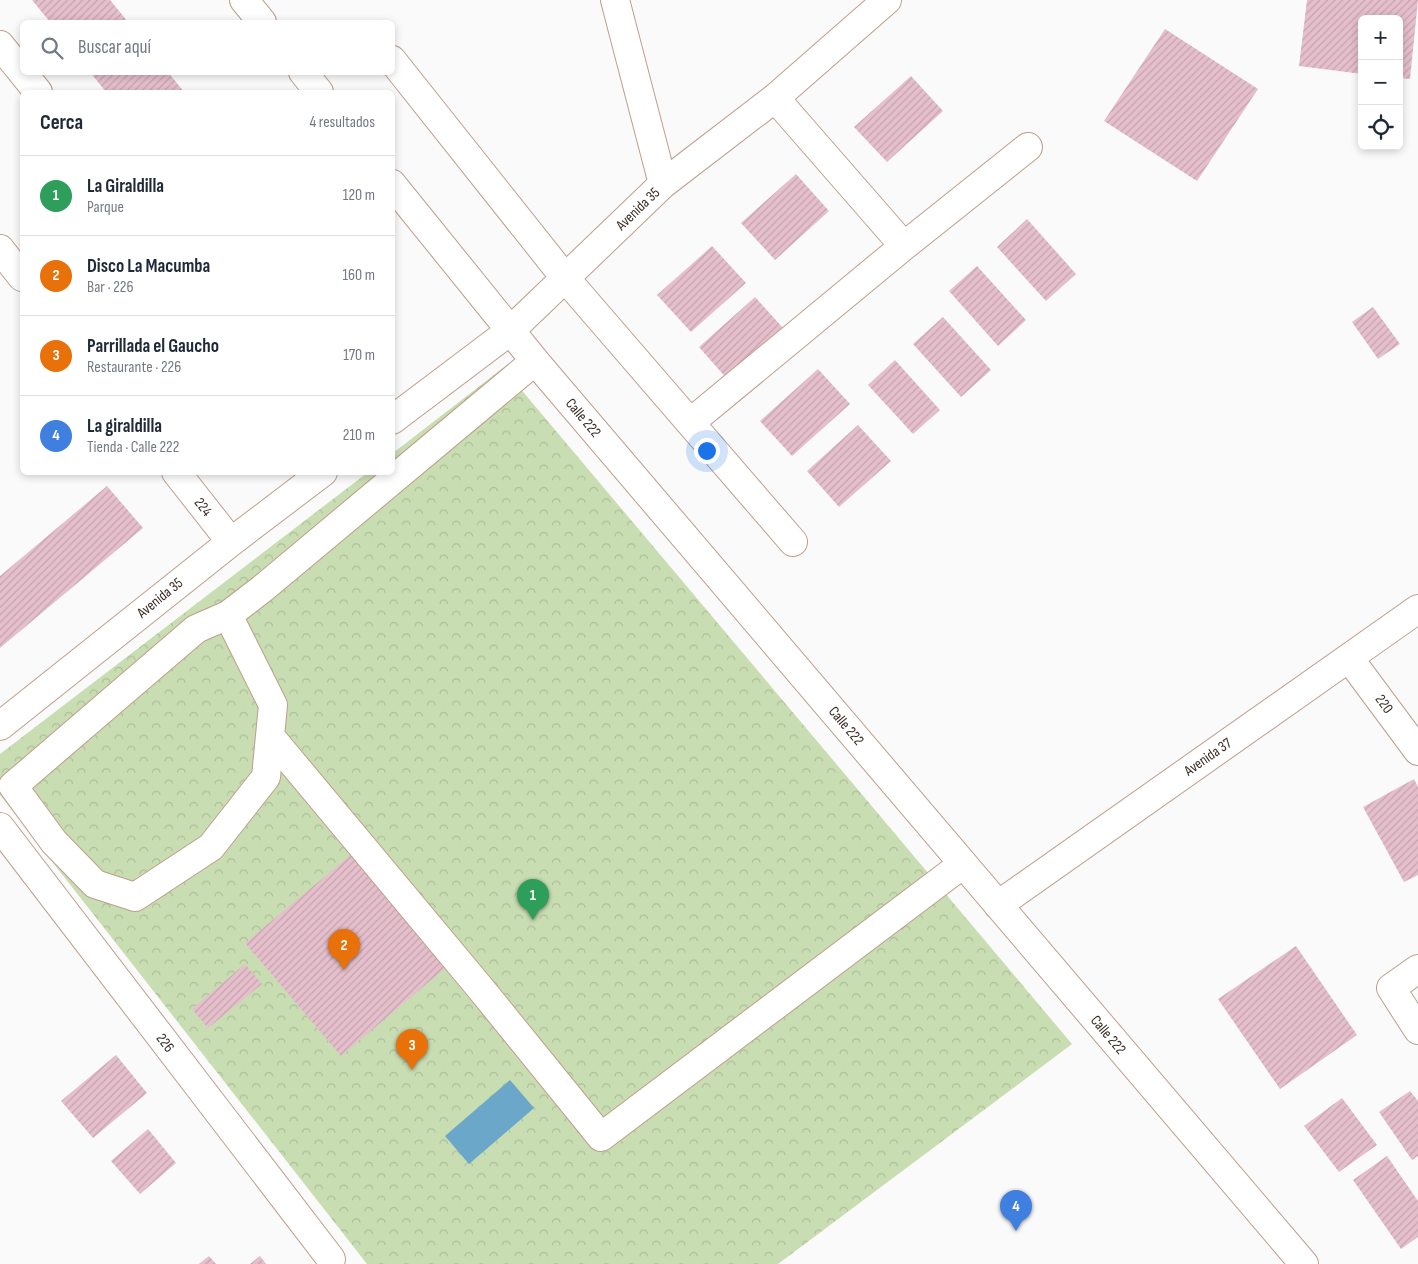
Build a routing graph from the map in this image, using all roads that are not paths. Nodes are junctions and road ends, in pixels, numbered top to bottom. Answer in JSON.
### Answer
{"nodes":[{"id":1,"x":244,"y":0,"type":"edge"},
{"id":2,"x":615,"y":0,"type":"edge"},
{"id":3,"x":887,"y":0,"type":"edge"},
{"id":4,"x":260,"y":20,"type":"edge"},
{"id":5,"x":0,"y":45,"type":"edge"},
{"id":6,"x":395,"y":64,"type":"edge"},
{"id":7,"x":20,"y":70,"type":"edge"},
{"id":8,"x":24,"y":75,"type":"edge"},
{"id":9,"x":305,"y":75,"type":"edge"},
{"id":10,"x":36,"y":90,"type":"edge"},
{"id":11,"x":317,"y":90,"type":"edge"},
{"id":12,"x":774,"y":98,"type":"junction"},
{"id":13,"x":1028,"y":147,"type":"dead end"},
{"id":14,"x":664,"y":184,"type":"junction"},
{"id":15,"x":395,"y":188,"type":"edge"},
{"id":16,"x":904,"y":246,"type":"junction"},
{"id":17,"x":0,"y":249,"type":"edge"},
{"id":18,"x":20,"y":274,"type":"edge"},
{"id":19,"x":566,"y":279,"type":"junction"},
{"id":20,"x":510,"y":331,"type":"junction"},
{"id":21,"x":535,"y":361,"type":"junction"},
{"id":22,"x":395,"y":418,"type":"edge"},
{"id":23,"x":691,"y":422,"type":"junction"},
{"id":24,"x":178,"y":475,"type":"edge"},
{"id":25,"x":319,"y":475,"type":"edge"},
{"id":26,"x":231,"y":542,"type":"junction"},
{"id":27,"x":793,"y":542,"type":"dead end"},
{"id":28,"x":1418,"y":609,"type":"edge"},
{"id":29,"x":228,"y":615,"type":"junction"},
{"id":30,"x":1349,"y":658,"type":"junction"},
{"id":31,"x":0,"y":726,"type":"edge"},
{"id":32,"x":270,"y":736,"type":"junction"},
{"id":33,"x":1418,"y":751,"type":"edge"},
{"id":34,"x":0,"y":827,"type":"edge"},
{"id":35,"x":963,"y":864,"type":"junction"},
{"id":36,"x":998,"y":905,"type":"junction"},
{"id":37,"x":1418,"y":968,"type":"edge"},
{"id":38,"x":1418,"y":1030,"type":"edge"},
{"id":39,"x":331,"y":1259,"type":"dead end"},
{"id":40,"x":1304,"y":1264,"type":"edge"}],
"edges":[{"from":1,"to":4,"type":"street"},
{"from":2,"to":14,"type":"street"},
{"from":3,"to":12,"type":"street","name":"Avenida 35"},
{"from":5,"to":7,"type":"street"},
{"from":6,"to":19,"type":"street"},
{"from":8,"to":10,"type":"street"},
{"from":9,"to":11,"type":"street"},
{"from":12,"to":14,"type":"street","name":"Avenida 35"},
{"from":12,"to":16,"type":"street"},
{"from":13,"to":16,"type":"street"},
{"from":14,"to":19,"type":"street","name":"Avenida 35"},
{"from":15,"to":20,"type":"street","name":"Calle 222"},
{"from":16,"to":23,"type":"street"},
{"from":17,"to":18,"type":"street"},
{"from":19,"to":20,"type":"street","name":"Avenida 35"},
{"from":19,"to":23,"type":"street"},
{"from":20,"to":21,"type":"street","name":"Calle 222"},
{"from":20,"to":22,"type":"street","name":"Avenida 35"},
{"from":21,"to":29,"type":"street"},
{"from":21,"to":35,"type":"street","name":"Calle 222"},
{"from":23,"to":27,"type":"street"},
{"from":24,"to":26,"type":"street","name":"224"},
{"from":25,"to":26,"type":"street","name":"Avenida 35"},
{"from":26,"to":31,"type":"street","name":"Avenida 35"},
{"from":28,"to":30,"type":"street","name":"Avenida 37"},
{"from":29,"to":32,"type":"street"},
{"from":29,"to":32,"type":"street"},
{"from":30,"to":33,"type":"street","name":"220"},
{"from":30,"to":36,"type":"street","name":"Avenida 37"},
{"from":32,"to":35,"type":"street"},
{"from":34,"to":39,"type":"street","name":"226"},
{"from":35,"to":36,"type":"street","name":"Calle 222"},
{"from":36,"to":40,"type":"street","name":"Calle 222"},
{"from":37,"to":38,"type":"street"}]}
